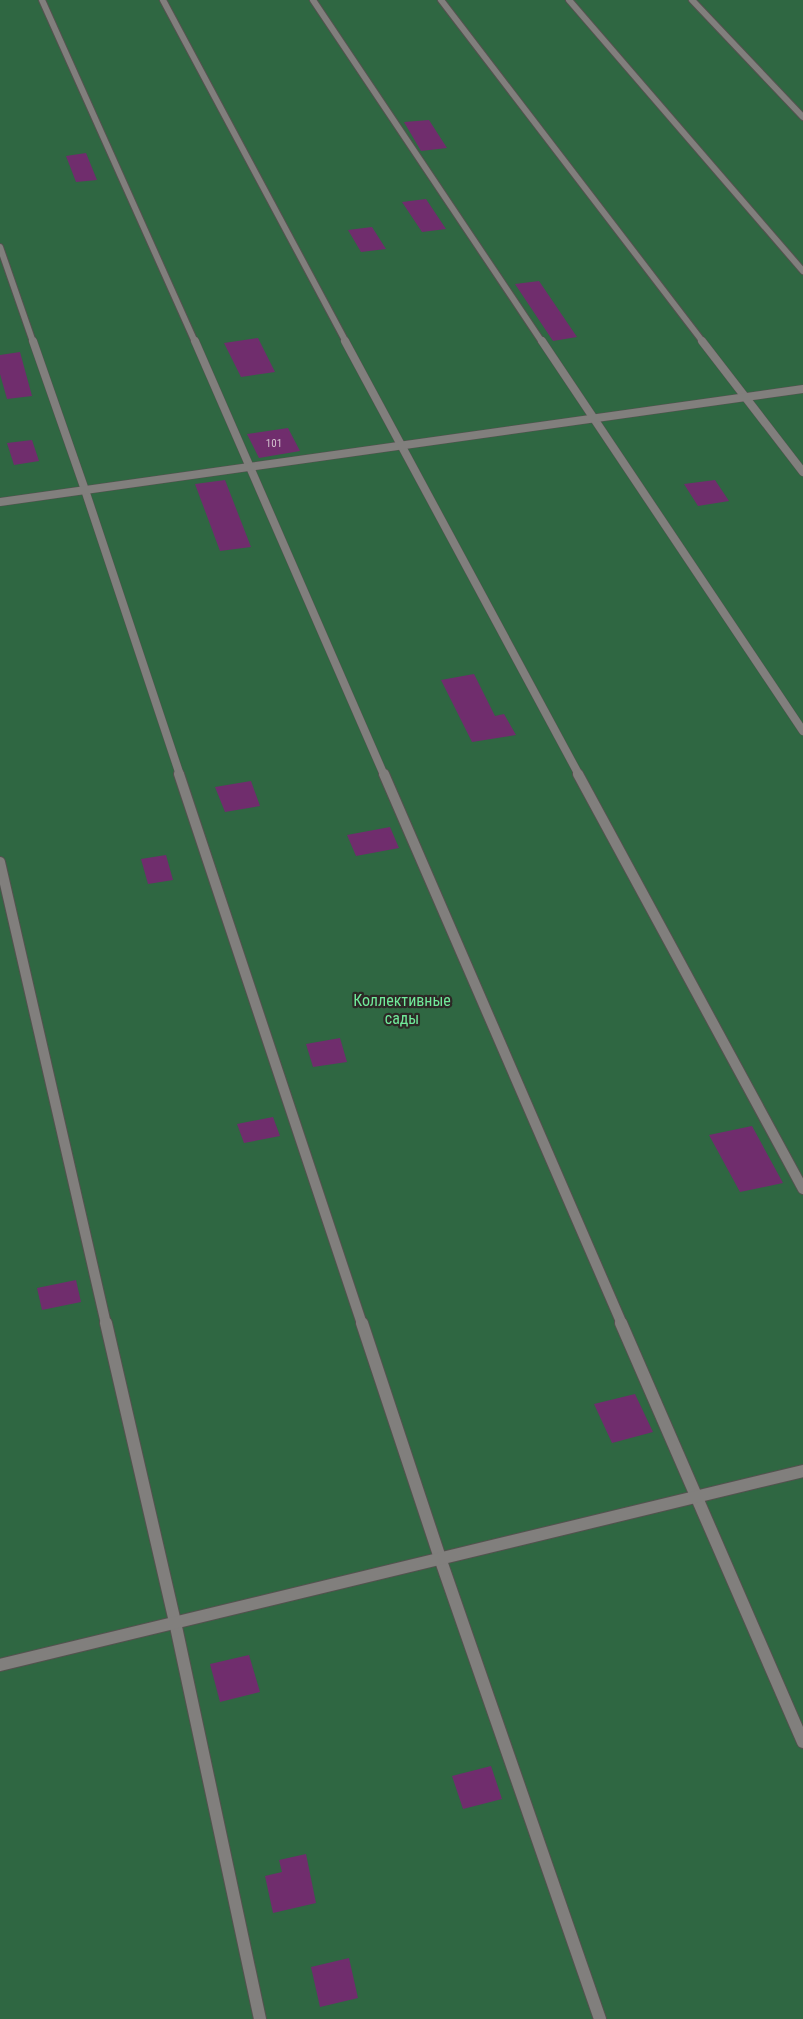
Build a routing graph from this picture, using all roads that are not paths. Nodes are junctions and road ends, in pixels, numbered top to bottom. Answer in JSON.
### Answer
{"nodes":[{"id":1,"x":42,"y":0,"type":"edge"},
{"id":2,"x":163,"y":0,"type":"edge"},
{"id":3,"x":313,"y":0,"type":"edge"},
{"id":4,"x":441,"y":0,"type":"edge"},
{"id":5,"x":569,"y":0,"type":"edge"},
{"id":6,"x":692,"y":0,"type":"edge"},
{"id":7,"x":803,"y":117,"type":"edge"},
{"id":8,"x":0,"y":247,"type":"edge"},
{"id":9,"x":803,"y":271,"type":"edge"},
{"id":10,"x":803,"y":389,"type":"edge"},
{"id":11,"x":746,"y":397,"type":"junction"},
{"id":12,"x":592,"y":418,"type":"junction"},
{"id":13,"x":401,"y":446,"type":"junction"},
{"id":14,"x":250,"y":467,"type":"junction"},
{"id":15,"x":803,"y":472,"type":"edge"},
{"id":16,"x":85,"y":490,"type":"junction"},
{"id":17,"x":0,"y":502,"type":"edge"},
{"id":18,"x":803,"y":730,"type":"edge"},
{"id":19,"x":0,"y":862,"type":"edge"},
{"id":20,"x":803,"y":1189,"type":"edge"},
{"id":21,"x":803,"y":1471,"type":"edge"},
{"id":22,"x":696,"y":1497,"type":"junction"},
{"id":23,"x":440,"y":1558,"type":"junction"},
{"id":24,"x":175,"y":1622,"type":"junction"},
{"id":25,"x":0,"y":1664,"type":"edge"},
{"id":26,"x":803,"y":1742,"type":"edge"},
{"id":27,"x":260,"y":2019,"type":"edge"},
{"id":28,"x":600,"y":2019,"type":"edge"}],
"edges":[{"from":1,"to":14,"type":"street"},
{"from":2,"to":13,"type":"street"},
{"from":3,"to":12,"type":"street"},
{"from":4,"to":11,"type":"street"},
{"from":5,"to":9,"type":"street"},
{"from":6,"to":7,"type":"street"},
{"from":8,"to":16,"type":"street"},
{"from":10,"to":11,"type":"street"},
{"from":11,"to":12,"type":"street"},
{"from":11,"to":15,"type":"street"},
{"from":12,"to":13,"type":"street"},
{"from":12,"to":18,"type":"street"},
{"from":13,"to":14,"type":"street"},
{"from":13,"to":20,"type":"street"},
{"from":14,"to":16,"type":"street"},
{"from":14,"to":22,"type":"street"},
{"from":16,"to":17,"type":"street"},
{"from":16,"to":23,"type":"street"},
{"from":19,"to":24,"type":"street"},
{"from":21,"to":22,"type":"street"},
{"from":22,"to":23,"type":"street"},
{"from":22,"to":26,"type":"street"},
{"from":23,"to":24,"type":"street"},
{"from":23,"to":28,"type":"street"},
{"from":24,"to":25,"type":"street"},
{"from":24,"to":27,"type":"street"}]}
